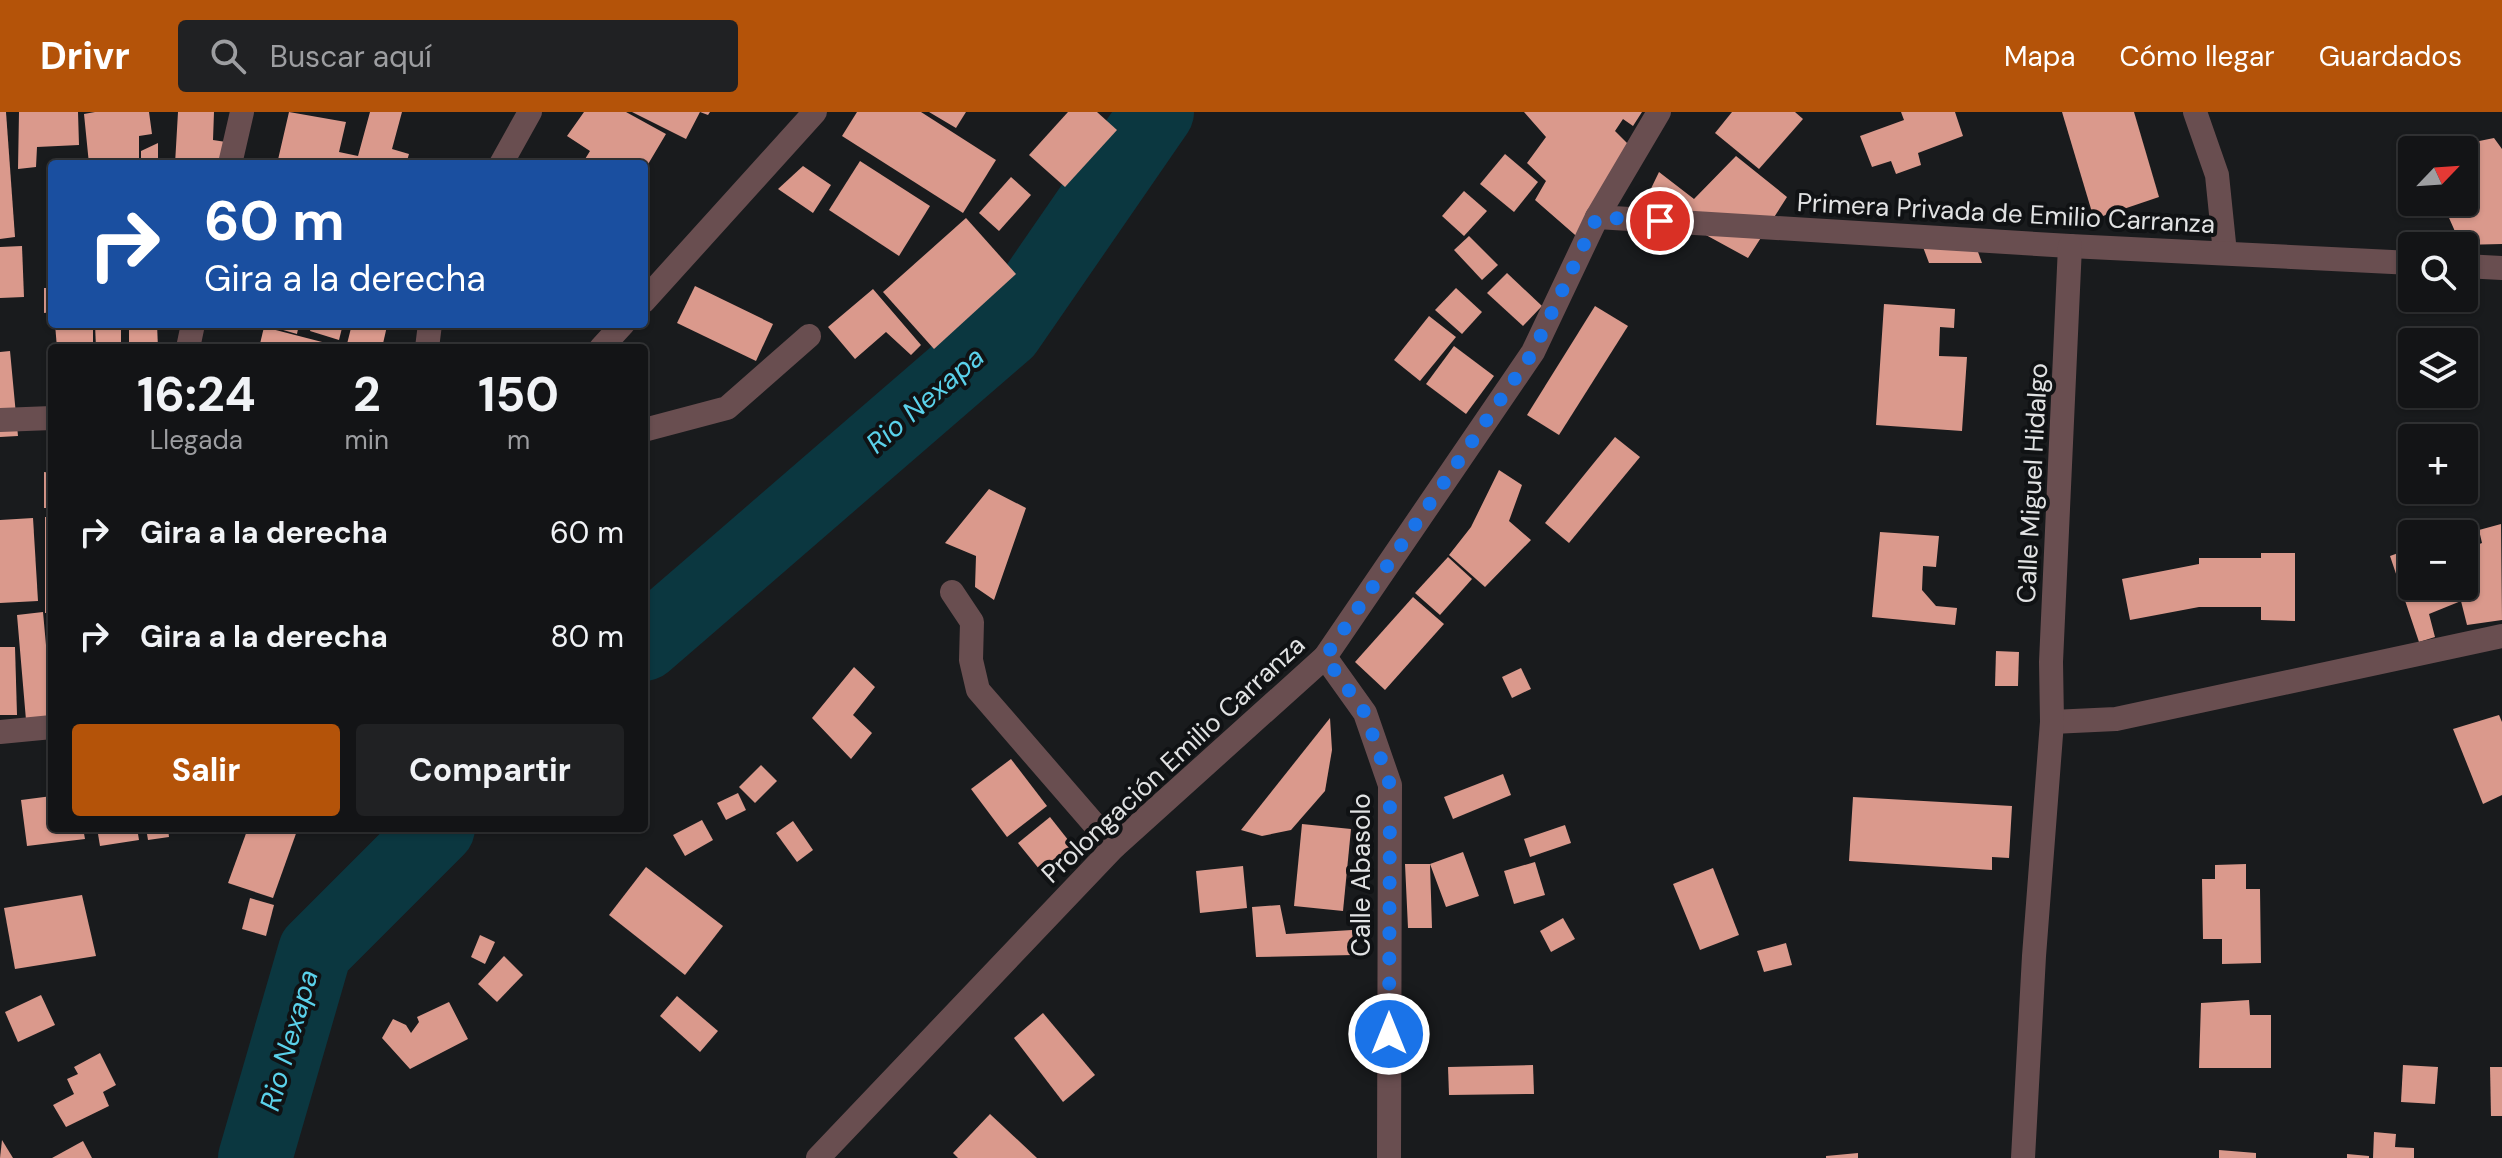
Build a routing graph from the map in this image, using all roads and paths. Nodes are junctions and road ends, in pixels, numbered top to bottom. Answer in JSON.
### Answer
{"nodes":[{"id":1,"x":242,"y":112,"type":"edge"},
{"id":2,"x":530,"y":112,"type":"edge"},
{"id":3,"x":815,"y":112,"type":"edge"},
{"id":4,"x":1659,"y":112,"type":"edge"},
{"id":5,"x":2195,"y":112,"type":"edge"},
{"id":6,"x":231,"y":160,"type":"edge"},
{"id":7,"x":503,"y":160,"type":"edge"},
{"id":8,"x":1597,"y":217,"type":"junction"},
{"id":9,"x":2070,"y":246,"type":"junction"},
{"id":10,"x":2225,"y":253,"type":"junction"},
{"id":11,"x":2398,"y":262,"type":"edge"},
{"id":12,"x":2478,"y":267,"type":"edge"},
{"id":13,"x":2502,"y":268,"type":"edge"},
{"id":14,"x":648,"y":297,"type":"edge"},
{"id":15,"x":619,"y":328,"type":"edge"},
{"id":16,"x":809,"y":336,"type":"dead end"},
{"id":17,"x":605,"y":344,"type":"edge"},
{"id":18,"x":48,"y":418,"type":"edge"},
{"id":19,"x":0,"y":420,"type":"edge"},
{"id":20,"x":648,"y":429,"type":"edge"},
{"id":21,"x":952,"y":592,"type":"dead end"},
{"id":22,"x":2502,"y":636,"type":"edge"},
{"id":23,"x":1325,"y":657,"type":"junction"},
{"id":24,"x":2052,"y":722,"type":"junction"},
{"id":25,"x":48,"y":727,"type":"edge"},
{"id":26,"x":0,"y":732,"type":"edge"},
{"id":27,"x":1114,"y":847,"type":"junction"},
{"id":28,"x":818,"y":1158,"type":"edge"},
{"id":29,"x":1389,"y":1158,"type":"edge"},
{"id":30,"x":2023,"y":1158,"type":"edge"}],
"edges":[{"from":1,"to":6,"type":"street"},
{"from":2,"to":7,"type":"street"},
{"from":3,"to":14,"type":"street"},
{"from":4,"to":8,"type":"street","name":"Prolongación Emilio Carranza"},
{"from":5,"to":10,"type":"street"},
{"from":8,"to":9,"type":"street","name":"Primera Privada de Emilio Carranza"},
{"from":8,"to":23,"type":"street","name":"Prolongación Emilio Carranza"},
{"from":9,"to":10,"type":"street","name":"Primera Privada de Emilio Carranza"},
{"from":9,"to":24,"type":"street","name":"Calle Miguel Hidalgo"},
{"from":10,"to":11,"type":"street","name":"Primera Privada de Emilio Carranza"},
{"from":12,"to":13,"type":"street"},
{"from":15,"to":17,"type":"street"},
{"from":16,"to":20,"type":"street"},
{"from":18,"to":19,"type":"street"},
{"from":21,"to":27,"type":"street"},
{"from":22,"to":24,"type":"street"},
{"from":23,"to":27,"type":"street","name":"Prolongación Emilio Carranza"},
{"from":23,"to":29,"type":"street","name":"Calle Abasolo"},
{"from":24,"to":30,"type":"street","name":"Calle Miguel Hidalgo"},
{"from":25,"to":26,"type":"street"},
{"from":27,"to":28,"type":"street","name":"Prolongación Emilio Carranza"}]}
